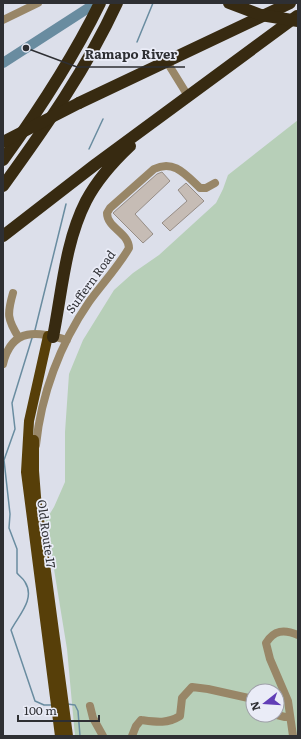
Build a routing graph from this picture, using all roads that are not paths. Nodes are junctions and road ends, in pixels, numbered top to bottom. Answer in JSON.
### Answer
{"nodes":[{"id":1,"x":38,"y":3,"type":"edge"},
{"id":2,"x":100,"y":3,"type":"edge"},
{"id":3,"x":117,"y":3,"type":"edge"},
{"id":4,"x":229,"y":3,"type":"edge"},
{"id":5,"x":290,"y":3,"type":"edge"},
{"id":6,"x":298,"y":16,"type":"edge"},
{"id":7,"x":3,"y":20,"type":"edge"},
{"id":8,"x":298,"y":21,"type":"edge"},
{"id":9,"x":167,"y":62,"type":"junction"},
{"id":10,"x":188,"y":96,"type":"junction"},
{"id":11,"x":3,"y":142,"type":"edge"},
{"id":12,"x":3,"y":160,"type":"edge"},
{"id":13,"x":215,"y":183,"type":"dead end"},
{"id":14,"x":3,"y":186,"type":"edge"},
{"id":15,"x":3,"y":236,"type":"edge"},
{"id":16,"x":13,"y":292,"type":"dead end"},
{"id":17,"x":43,"y":335,"type":"junction"},
{"id":18,"x":20,"y":338,"type":"junction"},
{"id":19,"x":67,"y":340,"type":"junction"},
{"id":20,"x":5,"y":352,"type":"edge"},
{"id":21,"x":3,"y":364,"type":"edge"},
{"id":22,"x":35,"y":484,"type":"junction"},
{"id":23,"x":298,"y":635,"type":"edge"},
{"id":24,"x":245,"y":697,"type":"edge"},
{"id":25,"x":60,"y":704,"type":"junction"},
{"id":26,"x":90,"y":706,"type":"dead end"},
{"id":27,"x":60,"y":736,"type":"edge"},
{"id":28,"x":68,"y":736,"type":"edge"},
{"id":29,"x":103,"y":736,"type":"edge"},
{"id":30,"x":132,"y":736,"type":"edge"},
{"id":31,"x":293,"y":736,"type":"edge"}],
"edges":[{"from":1,"to":7,"type":"street"},
{"from":2,"to":12,"type":"highway"},
{"from":3,"to":14,"type":"highway"},
{"from":4,"to":8,"type":"highway","bridge":true},
{"from":5,"to":9,"type":"highway"},
{"from":6,"to":10,"type":"highway"},
{"from":9,"to":10,"type":"street"},
{"from":9,"to":11,"type":"highway","bridge":true},
{"from":10,"to":15,"type":"highway"},
{"from":10,"to":17,"type":"highway"},
{"from":13,"to":19,"type":"street","name":"Suffern Road"},
{"from":16,"to":18,"type":"street"},
{"from":17,"to":18,"type":"street"},
{"from":17,"to":19,"type":"street"},
{"from":17,"to":22,"type":"main road","name":"Old Route 17"},
{"from":17,"to":25,"type":"main road","name":"Old Route 17"},
{"from":18,"to":20,"type":"street"},
{"from":19,"to":22,"type":"street","name":"Suffern Road"},
{"from":20,"to":21,"type":"street"},
{"from":22,"to":25,"type":"main road","name":"Old Route 17"},
{"from":23,"to":31,"type":"street"},
{"from":24,"to":30,"type":"street"},
{"from":25,"to":27,"type":"main road","name":"Old Route 17"},
{"from":25,"to":28,"type":"main road","name":"Old Route 17"},
{"from":26,"to":29,"type":"street"}]}
